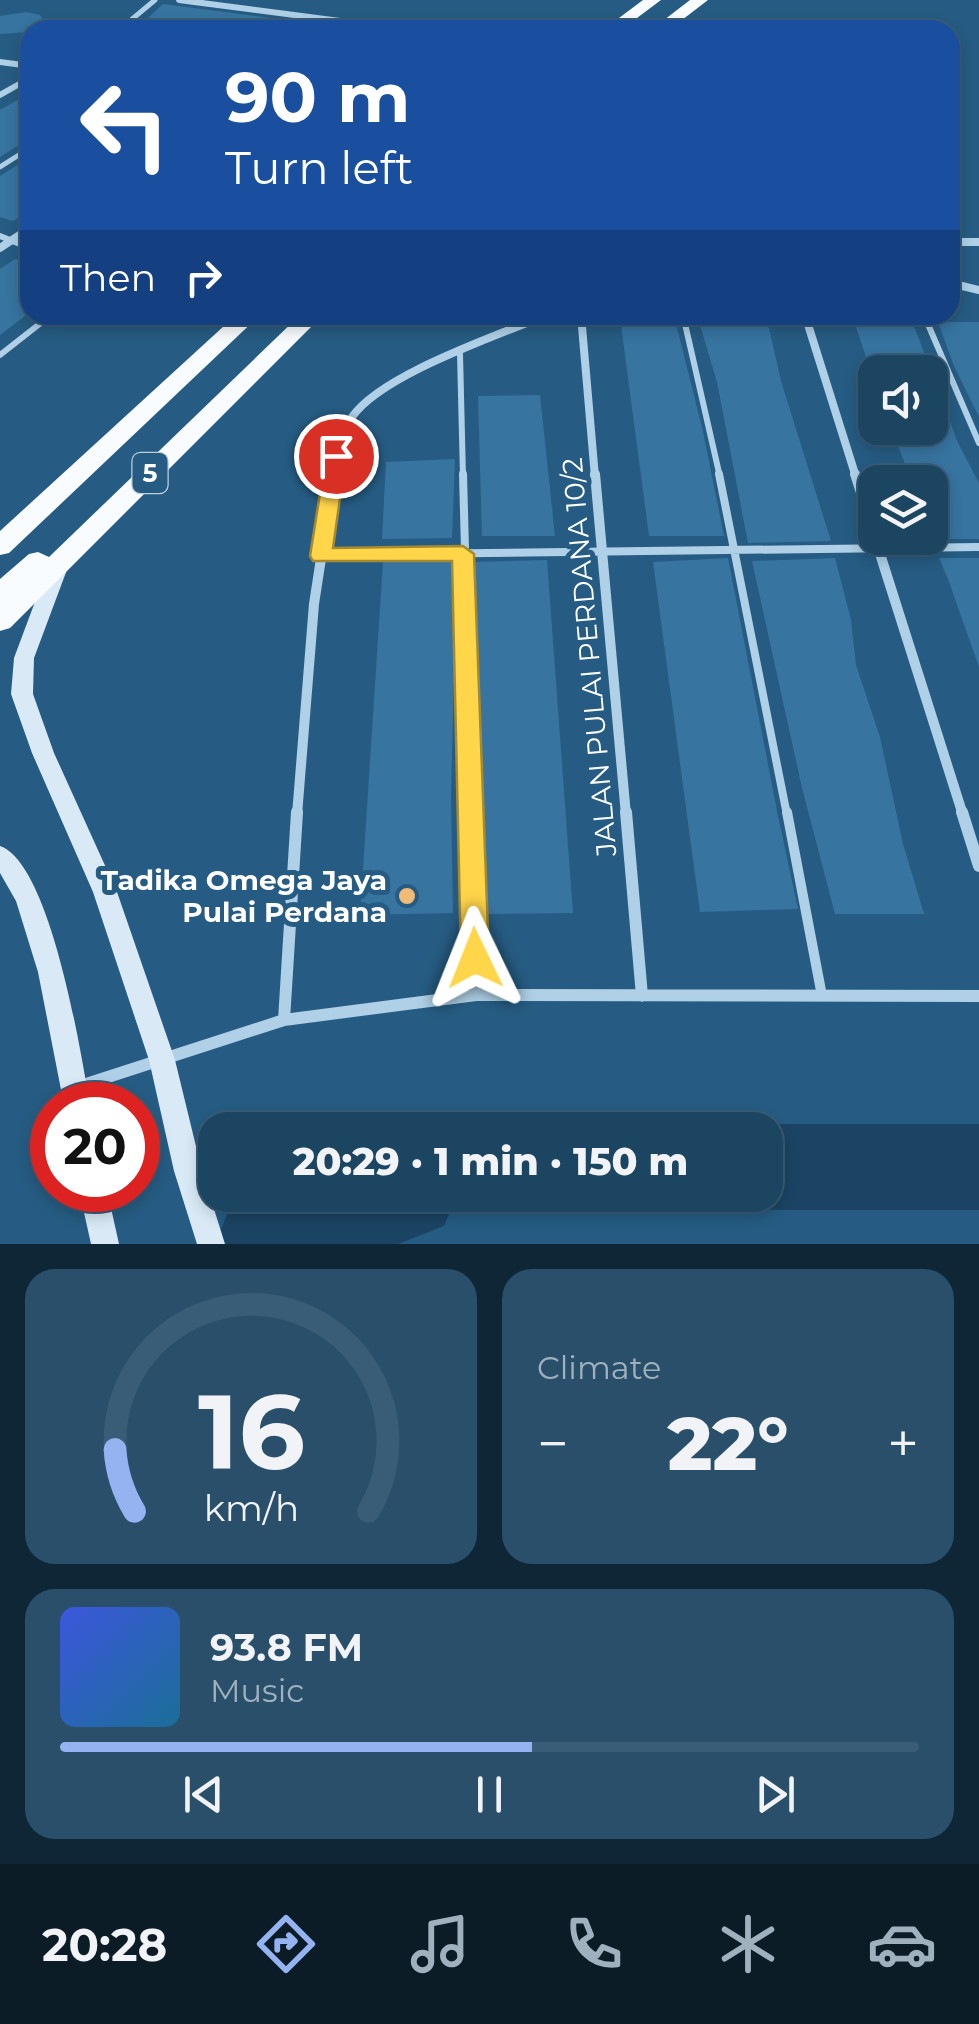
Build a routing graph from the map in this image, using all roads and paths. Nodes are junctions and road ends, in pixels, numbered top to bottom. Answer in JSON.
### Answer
{"nodes":[{"id":1,"x":155,"y":0,"type":"edge"},
{"id":2,"x":179,"y":0,"type":"edge"},
{"id":3,"x":653,"y":0,"type":"edge"},
{"id":4,"x":700,"y":0,"type":"edge"},
{"id":5,"x":131,"y":20,"type":"edge"},
{"id":6,"x":332,"y":20,"type":"edge"},
{"id":7,"x":625,"y":20,"type":"edge"},
{"id":8,"x":673,"y":20,"type":"edge"},
{"id":9,"x":20,"y":235,"type":"edge"},
{"id":10,"x":0,"y":236,"type":"edge"},
{"id":11,"x":12,"y":240,"type":"junction"},
{"id":12,"x":20,"y":244,"type":"edge"},
{"id":13,"x":0,"y":248,"type":"edge"},
{"id":14,"x":38,"y":325,"type":"edge"},
{"id":15,"x":238,"y":325,"type":"edge"},
{"id":16,"x":301,"y":325,"type":"edge"},
{"id":17,"x":524,"y":325,"type":"edge"},
{"id":18,"x":582,"y":325,"type":"edge"},
{"id":19,"x":685,"y":325,"type":"edge"},
{"id":20,"x":808,"y":325,"type":"edge"},
{"id":21,"x":928,"y":325,"type":"edge"},
{"id":22,"x":460,"y":354,"type":"junction"},
{"id":23,"x":0,"y":355,"type":"edge"},
{"id":24,"x":242,"y":381,"type":"junction"},
{"id":25,"x":979,"y":443,"type":"edge"},
{"id":26,"x":858,"y":484,"type":"edge"},
{"id":27,"x":858,"y":542,"type":"edge"},
{"id":28,"x":0,"y":546,"type":"edge"},
{"id":29,"x":948,"y":546,"type":"edge"},
{"id":30,"x":979,"y":548,"type":"edge"},
{"id":31,"x":737,"y":550,"type":"junction"},
{"id":32,"x":602,"y":552,"type":"junction"},
{"id":33,"x":463,"y":554,"type":"junction"},
{"id":34,"x":880,"y":555,"type":"edge"},
{"id":35,"x":321,"y":556,"type":"junction"},
{"id":36,"x":59,"y":566,"type":"junction"},
{"id":37,"x":0,"y":594,"type":"edge"},
{"id":38,"x":0,"y":621,"type":"edge"},
{"id":39,"x":0,"y":856,"type":"edge"},
{"id":40,"x":979,"y":866,"type":"edge"},
{"id":41,"x":476,"y":995,"type":"junction"},
{"id":42,"x":642,"y":996,"type":"junction"},
{"id":43,"x":822,"y":996,"type":"junction"},
{"id":44,"x":979,"y":996,"type":"edge"},
{"id":45,"x":284,"y":1020,"type":"junction"},
{"id":46,"x":162,"y":1060,"type":"junction"},
{"id":47,"x":73,"y":1082,"type":"edge"},
{"id":48,"x":111,"y":1082,"type":"edge"},
{"id":49,"x":211,"y":1244,"type":"edge"}],
"edges":[{"from":1,"to":5,"type":"lane"},
{"from":2,"to":6,"type":"street"},
{"from":3,"to":7,"type":"highway"},
{"from":4,"to":8,"type":"highway"},
{"from":9,"to":11,"type":"street"},
{"from":10,"to":11,"type":"lane"},
{"from":11,"to":12,"type":"lane"},
{"from":11,"to":13,"type":"street"},
{"from":14,"to":23,"type":"lane"},
{"from":15,"to":28,"type":"highway","number":"5"},
{"from":16,"to":24,"type":"highway","number":"5"},
{"from":17,"to":22,"type":"street"},
{"from":18,"to":32,"type":"street","name":"JALAN PULAI PERDANA 10/2"},
{"from":19,"to":31,"type":"lane"},
{"from":20,"to":26,"type":"street"},
{"from":21,"to":25,"type":"lane"},
{"from":22,"to":33,"type":"lane"},
{"from":22,"to":35,"type":"street"},
{"from":24,"to":36,"type":"highway","number":"5"},
{"from":24,"to":37,"type":"highway"},
{"from":27,"to":31,"type":"lane"},
{"from":29,"to":30,"type":"lane"},
{"from":31,"to":32,"type":"lane"},
{"from":31,"to":43,"type":"lane"},
{"from":32,"to":33,"type":"lane"},
{"from":32,"to":42,"type":"street","name":"JALAN PULAI PERDANA 10/2"},
{"from":33,"to":35,"type":"lane"},
{"from":33,"to":41,"type":"lane"},
{"from":34,"to":40,"type":"street"},
{"from":35,"to":45,"type":"street"},
{"from":36,"to":38,"type":"highway","number":"5"},
{"from":36,"to":46,"type":"main road"},
{"from":39,"to":47,"type":"main road"},
{"from":41,"to":42,"type":"street"},
{"from":41,"to":45,"type":"street"},
{"from":42,"to":43,"type":"street"},
{"from":43,"to":44,"type":"street"},
{"from":45,"to":46,"type":"street"},
{"from":46,"to":48,"type":"street"},
{"from":46,"to":49,"type":"main road"}]}
